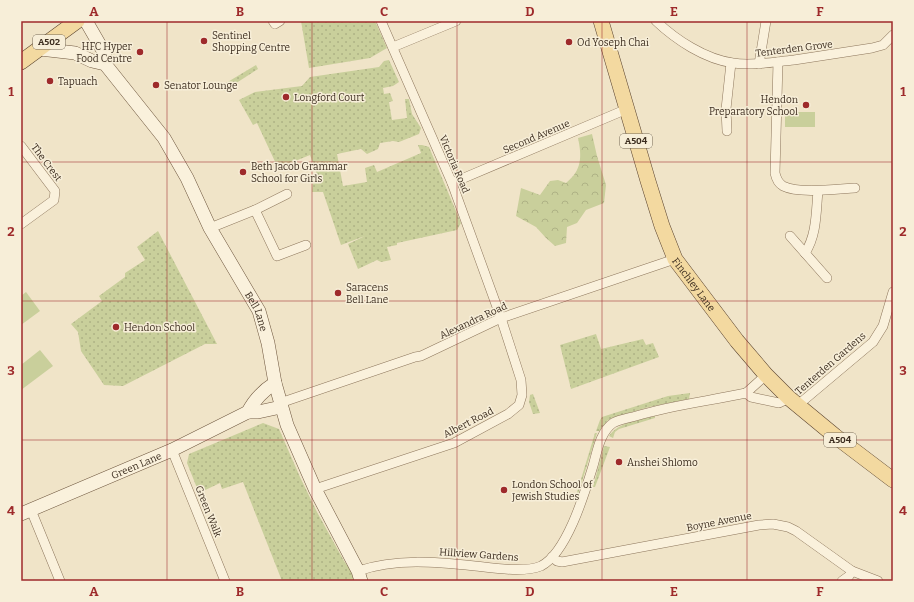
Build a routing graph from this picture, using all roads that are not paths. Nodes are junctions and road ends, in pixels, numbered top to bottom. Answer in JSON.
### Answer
{"nodes":[{"id":1,"x":77,"y":21,"type":"edge"},
{"id":2,"x":86,"y":21,"type":"edge"},
{"id":3,"x":273,"y":21,"type":"edge"},
{"id":4,"x":280,"y":21,"type":"edge"},
{"id":5,"x":381,"y":21,"type":"edge"},
{"id":6,"x":456,"y":21,"type":"edge"},
{"id":7,"x":601,"y":21,"type":"edge"},
{"id":8,"x":656,"y":21,"type":"edge"},
{"id":9,"x":766,"y":21,"type":"edge"},
{"id":10,"x":893,"y":36,"type":"edge"},
{"id":11,"x":393,"y":47,"type":"junction"},
{"id":12,"x":40,"y":49,"type":"junction"},
{"id":13,"x":21,"y":62,"type":"edge"},
{"id":14,"x":778,"y":62,"type":"junction"},
{"id":15,"x":731,"y":63,"type":"junction"},
{"id":16,"x":105,"y":64,"type":"junction"},
{"id":17,"x":758,"y":64,"type":"junction"},
{"id":18,"x":627,"y":109,"type":"junction"},
{"id":19,"x":728,"y":131,"type":"dead end"},
{"id":20,"x":21,"y":146,"type":"edge"},
{"id":21,"x":452,"y":183,"type":"junction"},
{"id":22,"x":855,"y":188,"type":"dead end"},
{"id":23,"x":818,"y":191,"type":"junction"},
{"id":24,"x":287,"y":194,"type":"dead end"},
{"id":25,"x":255,"y":210,"type":"junction"},
{"id":26,"x":21,"y":224,"type":"edge"},
{"id":27,"x":210,"y":228,"type":"junction"},
{"id":28,"x":790,"y":236,"type":"dead end"},
{"id":29,"x":306,"y":245,"type":"dead end"},
{"id":30,"x":805,"y":253,"type":"junction"},
{"id":31,"x":675,"y":259,"type":"junction"},
{"id":32,"x":827,"y":278,"type":"dead end"},
{"id":33,"x":893,"y":292,"type":"edge"},
{"id":34,"x":501,"y":318,"type":"junction"},
{"id":35,"x":766,"y":375,"type":"junction"},
{"id":36,"x":275,"y":383,"type":"junction"},
{"id":37,"x":746,"y":393,"type":"junction"},
{"id":38,"x":793,"y":401,"type":"junction"},
{"id":39,"x":281,"y":405,"type":"junction"},
{"id":40,"x":248,"y":412,"type":"junction"},
{"id":41,"x":172,"y":450,"type":"junction"},
{"id":42,"x":893,"y":480,"type":"edge"},
{"id":43,"x":315,"y":489,"type":"junction"},
{"id":44,"x":26,"y":512,"type":"edge"},
{"id":45,"x":552,"y":557,"type":"junction"},
{"id":46,"x":852,"y":570,"type":"junction"},
{"id":47,"x":360,"y":576,"type":"edge"},
{"id":48,"x":60,"y":581,"type":"edge"},
{"id":49,"x":225,"y":581,"type":"edge"},
{"id":50,"x":842,"y":581,"type":"edge"},
{"id":51,"x":878,"y":581,"type":"edge"}],
"edges":[{"from":1,"to":12,"type":"main road","number":"A502"},
{"from":2,"to":16,"type":"street","name":"Bell Lane"},
{"from":3,"to":4,"type":"street"},
{"from":5,"to":11,"type":"street","name":"Victoria Road"},
{"from":6,"to":11,"type":"street"},
{"from":7,"to":18,"type":"main road","name":"Finchley Lane","number":"A504"},
{"from":8,"to":15,"type":"street","name":"Tenterden Grove"},
{"from":9,"to":17,"type":"street"},
{"from":10,"to":14,"type":"street","name":"Tenterden Grove"},
{"from":11,"to":21,"type":"street","name":"Victoria Road"},
{"from":12,"to":13,"type":"main road","number":"A502"},
{"from":12,"to":16,"type":"street"},
{"from":14,"to":17,"type":"street","name":"Tenterden Grove"},
{"from":14,"to":23,"type":"street"},
{"from":15,"to":17,"type":"street","name":"Tenterden Grove"},
{"from":15,"to":19,"type":"street"},
{"from":16,"to":27,"type":"street","name":"Bell Lane"},
{"from":18,"to":21,"type":"street","name":"Second Avenue"},
{"from":18,"to":31,"type":"main road","name":"Finchley Lane","number":"A504"},
{"from":20,"to":26,"type":"street","name":"The Crest"},
{"from":21,"to":34,"type":"street","name":"Victoria Road"},
{"from":22,"to":23,"type":"street"},
{"from":23,"to":30,"type":"street"},
{"from":24,"to":25,"type":"street"},
{"from":25,"to":27,"type":"street"},
{"from":25,"to":29,"type":"street"},
{"from":27,"to":36,"type":"street","name":"Bell Lane"},
{"from":28,"to":30,"type":"street"},
{"from":30,"to":32,"type":"street"},
{"from":31,"to":34,"type":"street","name":"Alexandra Road"},
{"from":31,"to":35,"type":"main road","name":"Finchley Lane","number":"A504"},
{"from":33,"to":38,"type":"street","name":"Tenterden Gardens"},
{"from":34,"to":39,"type":"street","name":"Alexandra Road"},
{"from":34,"to":43,"type":"street","name":"Albert Road"},
{"from":35,"to":37,"type":"street"},
{"from":35,"to":38,"type":"main road","name":"Finchley Lane","number":"A504"},
{"from":36,"to":39,"type":"street","name":"Bell Lane"},
{"from":36,"to":40,"type":"street","name":"Green Lane"},
{"from":37,"to":38,"type":"street"},
{"from":37,"to":45,"type":"street","name":"Hillview Gardens"},
{"from":38,"to":42,"type":"main road","name":"Finchley Lane","number":"A504"},
{"from":39,"to":40,"type":"street","name":"Green Lane"},
{"from":39,"to":43,"type":"street","name":"Bell Lane"},
{"from":40,"to":41,"type":"street","name":"Green Lane"},
{"from":41,"to":44,"type":"street","name":"Green Lane"},
{"from":41,"to":49,"type":"street","name":"Green Walk"},
{"from":43,"to":47,"type":"street","name":"Bell Lane"},
{"from":44,"to":48,"type":"street"},
{"from":45,"to":46,"type":"street","name":"Boyne Avenue"},
{"from":45,"to":47,"type":"street","name":"Hillview Gardens"},
{"from":46,"to":50,"type":"street"},
{"from":46,"to":51,"type":"street","name":"Boyne Avenue"}]}
